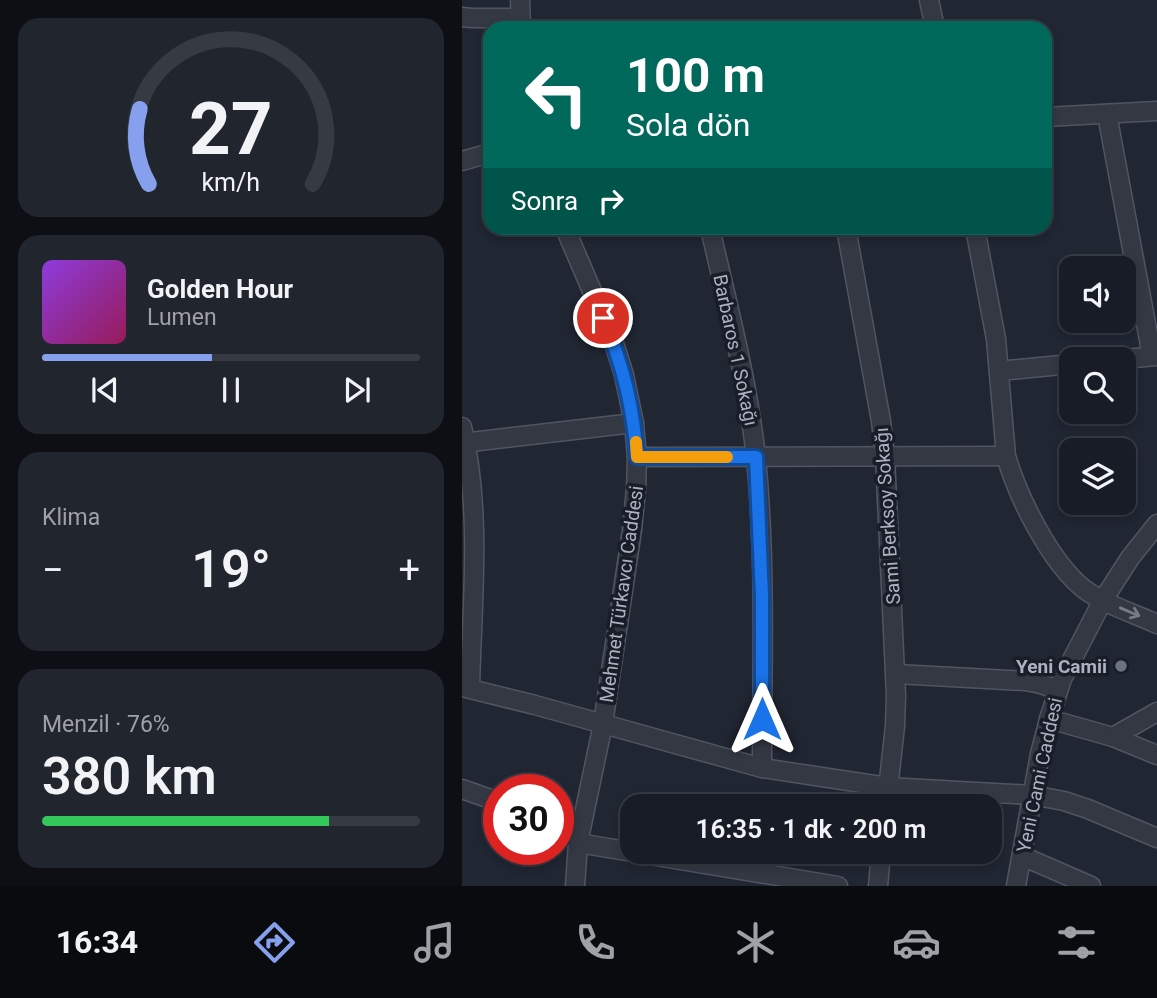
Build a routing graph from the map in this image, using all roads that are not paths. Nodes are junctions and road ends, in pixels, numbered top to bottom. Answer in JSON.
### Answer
{"nodes":[{"id":1,"x":929,"y":0,"type":"edge"},
{"id":2,"x":520,"y":15,"type":"edge"},
{"id":3,"x":462,"y":17,"type":"edge"},
{"id":4,"x":934,"y":21,"type":"edge"},
{"id":5,"x":1157,"y":111,"type":"edge"},
{"id":6,"x":1107,"y":114,"type":"junction"},
{"id":7,"x":1052,"y":117,"type":"edge"},
{"id":8,"x":483,"y":155,"type":"edge"},
{"id":9,"x":462,"y":162,"type":"edge"},
{"id":10,"x":568,"y":235,"type":"edge"},
{"id":11,"x":712,"y":235,"type":"edge"},
{"id":12,"x":847,"y":235,"type":"edge"},
{"id":13,"x":976,"y":235,"type":"edge"},
{"id":14,"x":1154,"y":356,"type":"edge"},
{"id":15,"x":1136,"y":358,"type":"edge"},
{"id":16,"x":1059,"y":365,"type":"edge"},
{"id":17,"x":999,"y":371,"type":"junction"},
{"id":18,"x":634,"y":423,"type":"junction"},
{"id":19,"x":463,"y":437,"type":"edge"},
{"id":20,"x":885,"y":456,"type":"junction"},
{"id":21,"x":1006,"y":456,"type":"junction"},
{"id":22,"x":637,"y":457,"type":"junction"},
{"id":23,"x":756,"y":457,"type":"junction"},
{"id":24,"x":1157,"y":524,"type":"edge"},
{"id":25,"x":1103,"y":600,"type":"junction"},
{"id":26,"x":1157,"y":624,"type":"edge"},
{"id":27,"x":896,"y":674,"type":"junction"},
{"id":28,"x":466,"y":687,"type":"edge"},
{"id":29,"x":1058,"y":690,"type":"junction"},
{"id":30,"x":1157,"y":712,"type":"edge"},
{"id":31,"x":1049,"y":719,"type":"junction"},
{"id":32,"x":603,"y":724,"type":"junction"},
{"id":33,"x":1113,"y":737,"type":"junction"},
{"id":34,"x":1157,"y":755,"type":"edge"},
{"id":35,"x":762,"y":768,"type":"junction"},
{"id":36,"x":888,"y":787,"type":"junction"},
{"id":37,"x":462,"y":789,"type":"edge"},
{"id":38,"x":887,"y":794,"type":"edge"},
{"id":39,"x":1032,"y":795,"type":"junction"},
{"id":40,"x":483,"y":796,"type":"edge"},
{"id":41,"x":574,"y":834,"type":"edge"},
{"id":42,"x":579,"y":837,"type":"junction"},
{"id":43,"x":1157,"y":838,"type":"edge"},
{"id":44,"x":1022,"y":856,"type":"junction"},
{"id":45,"x":880,"y":864,"type":"edge"},
{"id":46,"x":575,"y":886,"type":"edge"},
{"id":47,"x":838,"y":886,"type":"edge"},
{"id":48,"x":878,"y":886,"type":"edge"},
{"id":49,"x":1016,"y":886,"type":"edge"},
{"id":50,"x":1091,"y":886,"type":"edge"}],
"edges":[{"from":1,"to":4,"type":"street"},
{"from":2,"to":3,"type":"street"},
{"from":5,"to":6,"type":"street"},
{"from":6,"to":7,"type":"street"},
{"from":6,"to":14,"type":"street"},
{"from":8,"to":9,"type":"street"},
{"from":10,"to":18,"type":"street","name":"Mehmet Türkavcı Caddesi"},
{"from":11,"to":23,"type":"street","name":"Barbaros 1 Sokağı"},
{"from":12,"to":20,"type":"street","name":"Sami Berksoy Sokağı"},
{"from":13,"to":17,"type":"street"},
{"from":14,"to":15,"type":"street"},
{"from":16,"to":17,"type":"street"},
{"from":17,"to":21,"type":"street"},
{"from":18,"to":19,"type":"street"},
{"from":18,"to":22,"type":"street","name":"Mehmet Türkavcı Caddesi"},
{"from":19,"to":28,"type":"street"},
{"from":20,"to":21,"type":"street"},
{"from":20,"to":23,"type":"street"},
{"from":20,"to":27,"type":"street","name":"Sami Berksoy Sokağı"},
{"from":21,"to":25,"type":"street"},
{"from":22,"to":23,"type":"street"},
{"from":22,"to":32,"type":"street","name":"Mehmet Türkavcı Caddesi"},
{"from":23,"to":35,"type":"street","name":"Barbaros 1 Sokağı"},
{"from":24,"to":25,"type":"street","name":"Yeni Cami Caddesi"},
{"from":25,"to":26,"type":"street","one_way":true},
{"from":25,"to":29,"type":"street","name":"Yeni Cami Caddesi"},
{"from":27,"to":29,"type":"street"},
{"from":27,"to":36,"type":"street","name":"Sami Berksoy Sokağı"},
{"from":28,"to":32,"type":"street"},
{"from":29,"to":31,"type":"street","name":"Yeni Cami Caddesi"},
{"from":30,"to":33,"type":"street"},
{"from":31,"to":33,"type":"street"},
{"from":31,"to":39,"type":"street","name":"Yeni Cami Caddesi"},
{"from":32,"to":35,"type":"street"},
{"from":32,"to":42,"type":"street","name":"Mehmet Türkavcı Caddesi"},
{"from":33,"to":34,"type":"street"},
{"from":35,"to":36,"type":"street"},
{"from":36,"to":38,"type":"street","name":"Sami Berksoy Sokağı"},
{"from":36,"to":39,"type":"street"},
{"from":37,"to":40,"type":"street"},
{"from":39,"to":43,"type":"street"},
{"from":39,"to":44,"type":"street","name":"Yeni Cami Caddesi"},
{"from":41,"to":42,"type":"street"},
{"from":42,"to":46,"type":"street","name":"Mehmet Türkavcı Caddesi"},
{"from":42,"to":47,"type":"street"},
{"from":44,"to":49,"type":"street","name":"Yeni Cami Caddesi"},
{"from":44,"to":50,"type":"street"},
{"from":45,"to":48,"type":"street"}]}
